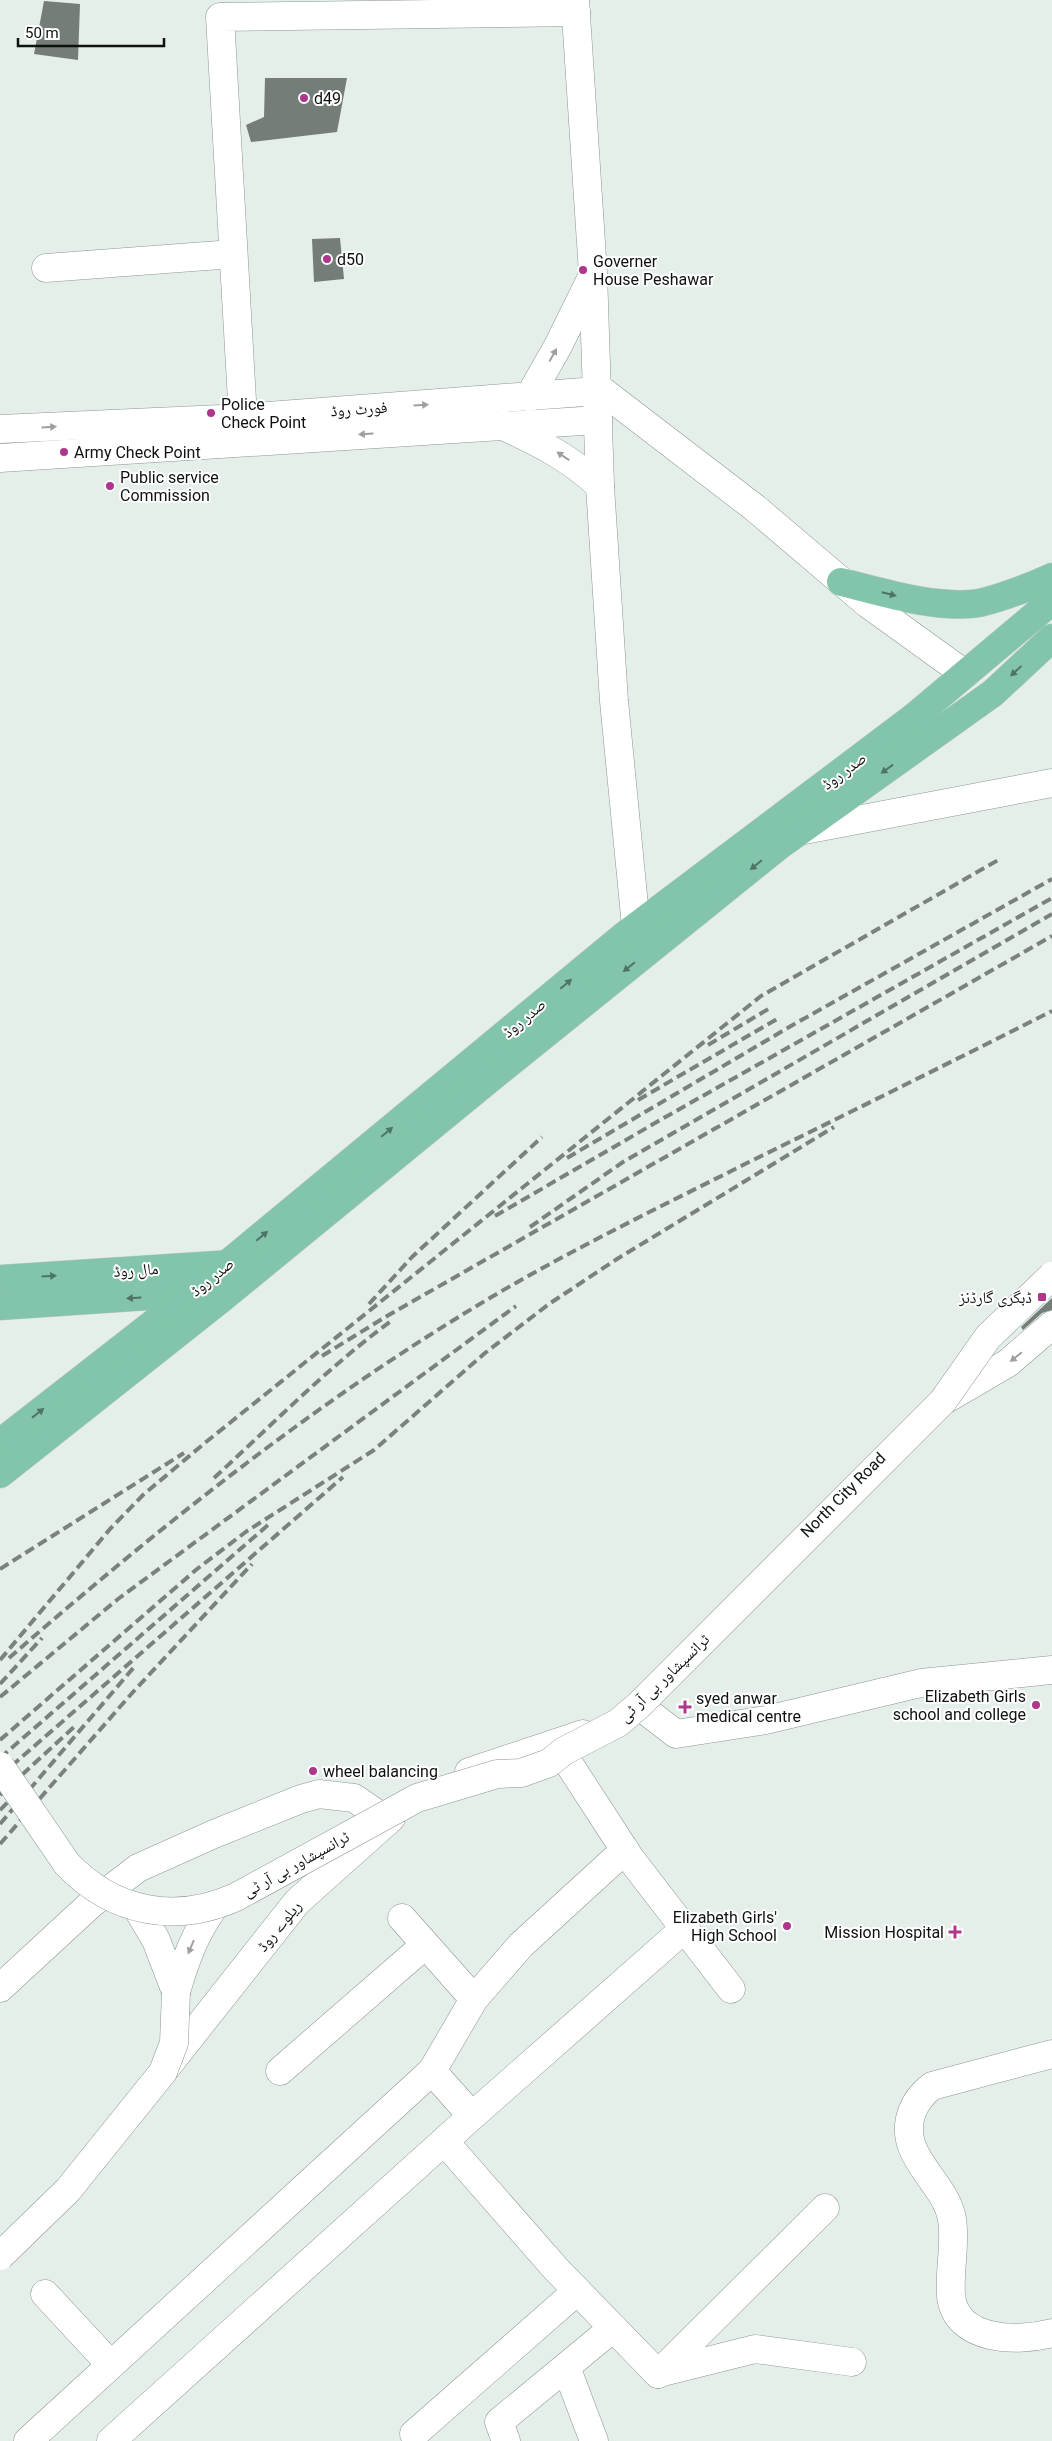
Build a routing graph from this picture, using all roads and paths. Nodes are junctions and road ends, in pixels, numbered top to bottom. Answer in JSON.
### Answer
{"nodes":[{"id":1,"x":576,"y":6,"type":"edge"},
{"id":2,"x":233,"y":254,"type":"junction"},
{"id":3,"x":46,"y":268,"type":"dead end"},
{"id":4,"x":594,"y":273,"type":"junction"},
{"id":5,"x":597,"y":388,"type":"junction"},
{"id":6,"x":529,"y":397,"type":"junction"},
{"id":7,"x":243,"y":418,"type":"junction"},
{"id":8,"x":598,"y":420,"type":"junction"},
{"id":9,"x":502,"y":425,"type":"junction"},
{"id":10,"x":0,"y":429,"type":"edge"},
{"id":11,"x":0,"y":458,"type":"edge"},
{"id":12,"x":600,"y":486,"type":"junction"},
{"id":13,"x":1052,"y":577,"type":"edge"},
{"id":14,"x":842,"y":582,"type":"junction"},
{"id":15,"x":1052,"y":601,"type":"edge"},
{"id":16,"x":1052,"y":638,"type":"edge"},
{"id":17,"x":965,"y":674,"type":"junction"},
{"id":18,"x":1052,"y":784,"type":"edge"},
{"id":19,"x":799,"y":831,"type":"junction"},
{"id":20,"x":636,"y":926,"type":"junction"},
{"id":21,"x":271,"y":1258,"type":"joint"},
{"id":22,"x":231,"y":1276,"type":"junction"},
{"id":23,"x":1052,"y":1276,"type":"edge"},
{"id":24,"x":0,"y":1279,"type":"edge"},
{"id":25,"x":1052,"y":1288,"type":"edge"},
{"id":26,"x":191,"y":1294,"type":"junction"},
{"id":27,"x":0,"y":1306,"type":"edge"},
{"id":28,"x":1052,"y":1325,"type":"edge"},
{"id":29,"x":943,"y":1402,"type":"junction"},
{"id":30,"x":0,"y":1443,"type":"edge"},
{"id":31,"x":0,"y":1474,"type":"edge"},
{"id":32,"x":1052,"y":1669,"type":"edge"},
{"id":33,"x":641,"y":1707,"type":"junction"},
{"id":34,"x":556,"y":1744,"type":"junction"},
{"id":35,"x":0,"y":1766,"type":"edge"},
{"id":36,"x":388,"y":1822,"type":"junction"},
{"id":37,"x":625,"y":1850,"type":"junction"},
{"id":38,"x":214,"y":1907,"type":"junction"},
{"id":39,"x":137,"y":1908,"type":"junction"},
{"id":40,"x":402,"y":1918,"type":"dead end"},
{"id":41,"x":684,"y":1929,"type":"junction"},
{"id":42,"x":426,"y":1945,"type":"junction"},
{"id":43,"x":0,"y":1988,"type":"edge"},
{"id":44,"x":731,"y":1989,"type":"dead end"},
{"id":45,"x":176,"y":1992,"type":"junction"},
{"id":46,"x":474,"y":1999,"type":"junction"},
{"id":47,"x":1052,"y":2054,"type":"edge"},
{"id":48,"x":280,"y":2071,"type":"dead end"},
{"id":49,"x":432,"y":2071,"type":"junction"},
{"id":50,"x":472,"y":2116,"type":"junction"},
{"id":51,"x":444,"y":2141,"type":"junction"},
{"id":52,"x":825,"y":2208,"type":"dead end"},
{"id":53,"x":0,"y":2256,"type":"edge"},
{"id":54,"x":577,"y":2291,"type":"junction"},
{"id":55,"x":45,"y":2294,"type":"dead end"},
{"id":56,"x":613,"y":2328,"type":"junction"},
{"id":57,"x":1052,"y":2333,"type":"edge"},
{"id":58,"x":852,"y":2362,"type":"dead end"},
{"id":59,"x":112,"y":2365,"type":"junction"},
{"id":60,"x":566,"y":2367,"type":"junction"},
{"id":61,"x":658,"y":2374,"type":"junction"},
{"id":62,"x":414,"y":2434,"type":"dead end"},
{"id":63,"x":28,"y":2441,"type":"edge"},
{"id":64,"x":111,"y":2441,"type":"edge"},
{"id":65,"x":506,"y":2441,"type":"edge"},
{"id":66,"x":594,"y":2441,"type":"edge"}],
"edges":[{"from":1,"to":2,"type":"street"},
{"from":1,"to":4,"type":"street"},
{"from":2,"to":3,"type":"street"},
{"from":2,"to":7,"type":"street"},
{"from":4,"to":5,"type":"street"},
{"from":6,"to":4,"type":"street","one_way":true},
{"from":5,"to":6,"type":"street","name":"فورٹ روڈ"},
{"from":5,"to":8,"type":"street"},
{"from":5,"to":14,"type":"street"},
{"from":7,"to":6,"type":"street","name":"فورٹ روڈ","one_way":true},
{"from":10,"to":7,"type":"street","name":"فورٹ روڈ","one_way":true},
{"from":8,"to":9,"type":"street","name":"فورٹ روڈ"},
{"from":8,"to":12,"type":"street"},
{"from":9,"to":11,"type":"street","name":"فورٹ روڈ","one_way":true},
{"from":12,"to":9,"type":"street","one_way":true},
{"from":12,"to":20,"type":"street"},
{"from":14,"to":13,"type":"main road","one_way":true},
{"from":14,"to":17,"type":"street"},
{"from":15,"to":17,"type":"main road","name":"صدر روڈ"},
{"from":16,"to":19,"type":"main road","name":"صدر روڈ","one_way":true},
{"from":17,"to":20,"type":"main road","name":"صدر روڈ"},
{"from":18,"to":19,"type":"street"},
{"from":19,"to":21,"type":"main road","name":"صدر روڈ","one_way":true},
{"from":22,"to":20,"type":"main road","name":"صدر روڈ","one_way":true},
{"from":21,"to":22,"type":"main road","name":"مال روڈ"},
{"from":24,"to":22,"type":"main road","name":"مال روڈ","one_way":true},
{"from":22,"to":26,"type":"main road","name":"صدر روڈ"},
{"from":22,"to":31,"type":"main road","name":"صدر روڈ"},
{"from":23,"to":29,"type":"street","name":"ٹرانسپشاور بی آر ٹی","bridge":true},
{"from":25,"to":33,"type":"street","name":"North City Road"},
{"from":26,"to":27,"type":"main road","name":"مال روڈ","one_way":true},
{"from":30,"to":26,"type":"main road","name":"صدر روڈ","one_way":true},
{"from":28,"to":29,"type":"street","name":"ٹرانسپشاور بی آر ٹی","one_way":true},
{"from":29,"to":38,"type":"street","name":"ٹرانسپشاور بی آر ٹی","bridge":true},
{"from":32,"to":33,"type":"street"},
{"from":33,"to":34,"type":"street","name":"ریلوے روڈ"},
{"from":34,"to":36,"type":"street","name":"ریلوے روڈ"},
{"from":34,"to":37,"type":"street"},
{"from":35,"to":39,"type":"street","name":"ٹرانسپشاور بی آر ٹی","bridge":true},
{"from":36,"to":43,"type":"street"},
{"from":36,"to":53,"type":"street","name":"ریلوے روڈ"},
{"from":37,"to":41,"type":"street"},
{"from":37,"to":46,"type":"street"},
{"from":38,"to":39,"type":"street","name":"ٹرانسپشاور بی آر ٹی","bridge":true},
{"from":38,"to":45,"type":"street","name":"ٹرانسپشاور بی آر ٹی","one_way":true},
{"from":39,"to":45,"type":"street","name":"ٹرانسپشاور بی آر ٹی"},
{"from":40,"to":42,"type":"street"},
{"from":41,"to":44,"type":"street"},
{"from":41,"to":50,"type":"street"},
{"from":42,"to":46,"type":"street"},
{"from":42,"to":48,"type":"street"},
{"from":45,"to":53,"type":"street","name":"ٹرانسپشاور بی آر ٹی","bridge":true},
{"from":46,"to":49,"type":"street"},
{"from":47,"to":57,"type":"street"},
{"from":49,"to":50,"type":"street"},
{"from":49,"to":59,"type":"street"},
{"from":50,"to":51,"type":"street"},
{"from":51,"to":54,"type":"street"},
{"from":51,"to":64,"type":"street"},
{"from":52,"to":61,"type":"street"},
{"from":54,"to":56,"type":"street"},
{"from":54,"to":62,"type":"street"},
{"from":55,"to":59,"type":"street"},
{"from":56,"to":60,"type":"street"},
{"from":56,"to":61,"type":"street"},
{"from":58,"to":61,"type":"street"},
{"from":59,"to":63,"type":"street"},
{"from":60,"to":65,"type":"street"},
{"from":60,"to":66,"type":"street"}]}
